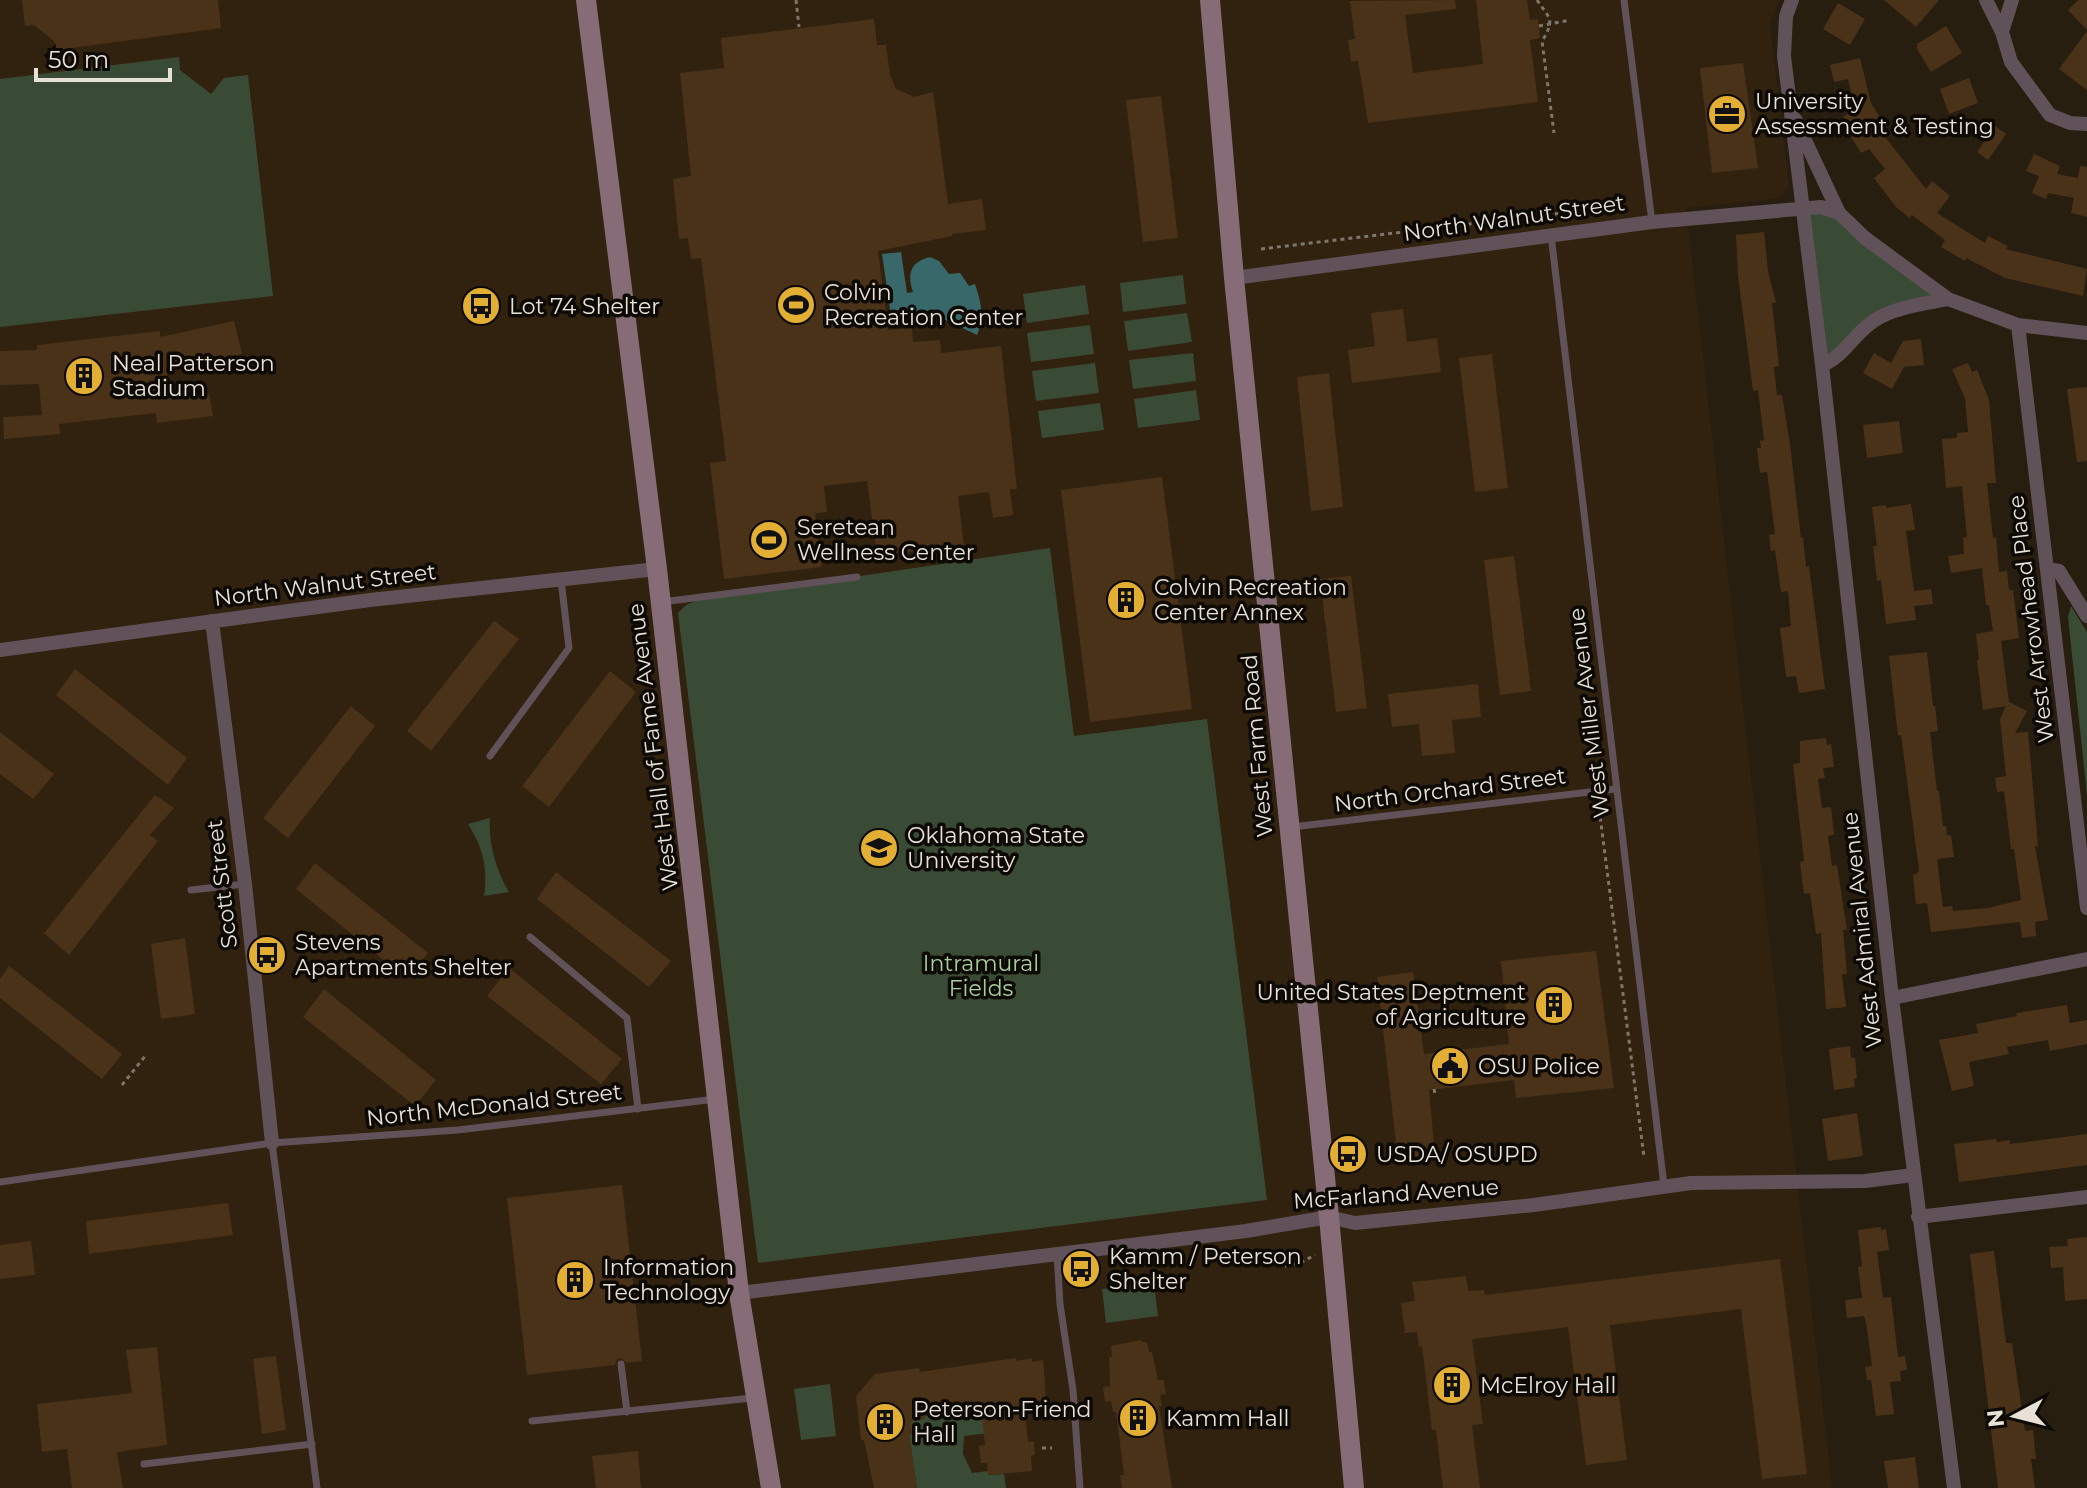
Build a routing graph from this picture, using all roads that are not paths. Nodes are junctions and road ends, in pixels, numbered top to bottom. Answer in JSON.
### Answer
{"nodes":[{"id":1,"x":586,"y":0,"type":"edge"},
{"id":2,"x":1210,"y":0,"type":"edge"},
{"id":3,"x":1624,"y":0,"type":"edge"},
{"id":4,"x":1792,"y":0,"type":"edge"},
{"id":5,"x":1986,"y":0,"type":"edge"},
{"id":6,"x":2012,"y":0,"type":"edge"},
{"id":7,"x":2002,"y":32,"type":"junction"},
{"id":8,"x":1790,"y":107,"type":"junction"},
{"id":9,"x":2087,"y":124,"type":"edge"},
{"id":10,"x":1802,"y":208,"type":"junction"},
{"id":11,"x":1839,"y":213,"type":"junction"},
{"id":12,"x":1652,"y":222,"type":"junction"},
{"id":13,"x":1551,"y":235,"type":"junction"},
{"id":14,"x":1234,"y":278,"type":"junction"},
{"id":15,"x":1948,"y":299,"type":"junction"},
{"id":16,"x":2018,"y":325,"type":"junction"},
{"id":17,"x":2087,"y":333,"type":"edge"},
{"id":18,"x":1822,"y":365,"type":"junction"},
{"id":19,"x":657,"y":569,"type":"junction"},
{"id":20,"x":2047,"y":569,"type":"junction"},
{"id":21,"x":857,"y":577,"type":"dead end"},
{"id":22,"x":560,"y":578,"type":"junction"},
{"id":23,"x":660,"y":602,"type":"junction"},
{"id":24,"x":2087,"y":616,"type":"edge"},
{"id":25,"x":212,"y":621,"type":"junction"},
{"id":26,"x":0,"y":650,"type":"edge"},
{"id":27,"x":490,"y":756,"type":"dead end"},
{"id":28,"x":1615,"y":789,"type":"junction"},
{"id":29,"x":1289,"y":828,"type":"junction"},
{"id":30,"x":245,"y":884,"type":"junction"},
{"id":31,"x":191,"y":890,"type":"dead end"},
{"id":32,"x":2087,"y":908,"type":"edge"},
{"id":33,"x":530,"y":937,"type":"dead end"},
{"id":34,"x":2087,"y":959,"type":"edge"},
{"id":35,"x":1892,"y":998,"type":"junction"},
{"id":36,"x":719,"y":1099,"type":"junction"},
{"id":37,"x":638,"y":1109,"type":"junction"},
{"id":38,"x":272,"y":1143,"type":"junction"},
{"id":39,"x":1913,"y":1175,"type":"junction"},
{"id":40,"x":0,"y":1182,"type":"edge"},
{"id":41,"x":1664,"y":1186,"type":"junction"},
{"id":42,"x":2087,"y":1197,"type":"edge"},
{"id":43,"x":1329,"y":1217,"type":"junction"},
{"id":44,"x":1918,"y":1217,"type":"junction"},
{"id":45,"x":1057,"y":1254,"type":"junction"},
{"id":46,"x":739,"y":1293,"type":"junction"},
{"id":47,"x":621,"y":1364,"type":"dead end"},
{"id":48,"x":754,"y":1398,"type":"junction"},
{"id":49,"x":627,"y":1412,"type":"junction"},
{"id":50,"x":532,"y":1421,"type":"dead end"},
{"id":51,"x":312,"y":1444,"type":"junction"},
{"id":52,"x":144,"y":1464,"type":"dead end"},
{"id":53,"x":317,"y":1488,"type":"edge"},
{"id":54,"x":771,"y":1488,"type":"edge"},
{"id":55,"x":1080,"y":1488,"type":"edge"},
{"id":56,"x":1354,"y":1488,"type":"edge"},
{"id":57,"x":1954,"y":1488,"type":"edge"}],
"edges":[{"from":1,"to":19,"type":"main road","name":"West Hall of Fame Avenue"},
{"from":2,"to":14,"type":"main road","name":"West Farm Road"},
{"from":3,"to":12,"type":"lane"},
{"from":4,"to":8,"type":"street","name":"West Admiral Avenue"},
{"from":5,"to":7,"type":"street"},
{"from":6,"to":7,"type":"street"},
{"from":7,"to":9,"type":"street"},
{"from":8,"to":10,"type":"street","name":"West Admiral Avenue"},
{"from":8,"to":11,"type":"street"},
{"from":10,"to":11,"type":"street","name":"North Walnut Street"},
{"from":10,"to":12,"type":"street","name":"North Walnut Street"},
{"from":10,"to":18,"type":"street","name":"West Admiral Avenue"},
{"from":11,"to":15,"type":"street"},
{"from":12,"to":13,"type":"street","name":"North Walnut Street"},
{"from":13,"to":14,"type":"street","name":"North Walnut Street"},
{"from":13,"to":28,"type":"lane","name":"West Miller Avenue"},
{"from":14,"to":29,"type":"main road","name":"West Farm Road"},
{"from":15,"to":16,"type":"street"},
{"from":15,"to":18,"type":"street"},
{"from":16,"to":17,"type":"street"},
{"from":16,"to":20,"type":"street","name":"West Arrowhead Place"},
{"from":18,"to":35,"type":"street","name":"West Admiral Avenue"},
{"from":19,"to":22,"type":"street","name":"North Walnut Street"},
{"from":19,"to":23,"type":"main road","name":"West Hall of Fame Avenue"},
{"from":20,"to":24,"type":"street"},
{"from":20,"to":32,"type":"street","name":"West Arrowhead Place"},
{"from":21,"to":23,"type":"lane"},
{"from":22,"to":25,"type":"street","name":"North Walnut Street"},
{"from":22,"to":27,"type":"lane"},
{"from":23,"to":36,"type":"main road","name":"West Hall of Fame Avenue"},
{"from":25,"to":26,"type":"street","name":"North Walnut Street"},
{"from":25,"to":30,"type":"street","name":"Scott Street"},
{"from":28,"to":29,"type":"lane","name":"North Orchard Street"},
{"from":28,"to":41,"type":"lane","name":"West Miller Avenue"},
{"from":29,"to":43,"type":"main road","name":"West Farm Road"},
{"from":30,"to":31,"type":"lane"},
{"from":30,"to":38,"type":"street","name":"Scott Street"},
{"from":33,"to":37,"type":"lane"},
{"from":34,"to":35,"type":"street"},
{"from":35,"to":39,"type":"street","name":"West Admiral Avenue"},
{"from":36,"to":37,"type":"lane","name":"North McDonald Street"},
{"from":36,"to":46,"type":"main road","name":"West Hall of Fame Avenue"},
{"from":37,"to":38,"type":"lane","name":"North McDonald Street"},
{"from":38,"to":40,"type":"lane","name":"North McDonald Street"},
{"from":38,"to":51,"type":"lane"},
{"from":39,"to":41,"type":"street","name":"McFarland Avenue"},
{"from":39,"to":44,"type":"street","name":"West Admiral Avenue"},
{"from":41,"to":43,"type":"street","name":"McFarland Avenue"},
{"from":42,"to":44,"type":"street"},
{"from":43,"to":45,"type":"street","name":"McFarland Avenue"},
{"from":43,"to":56,"type":"main road","name":"West Farm Road"},
{"from":44,"to":57,"type":"street","name":"West Admiral Avenue"},
{"from":45,"to":46,"type":"street","name":"McFarland Avenue"},
{"from":45,"to":55,"type":"lane"},
{"from":46,"to":48,"type":"main road","name":"West Hall of Fame Avenue"},
{"from":47,"to":49,"type":"lane"},
{"from":48,"to":49,"type":"lane"},
{"from":48,"to":54,"type":"main road","name":"West Hall of Fame Avenue"},
{"from":49,"to":50,"type":"lane"},
{"from":51,"to":52,"type":"lane"},
{"from":51,"to":53,"type":"lane"}]}
